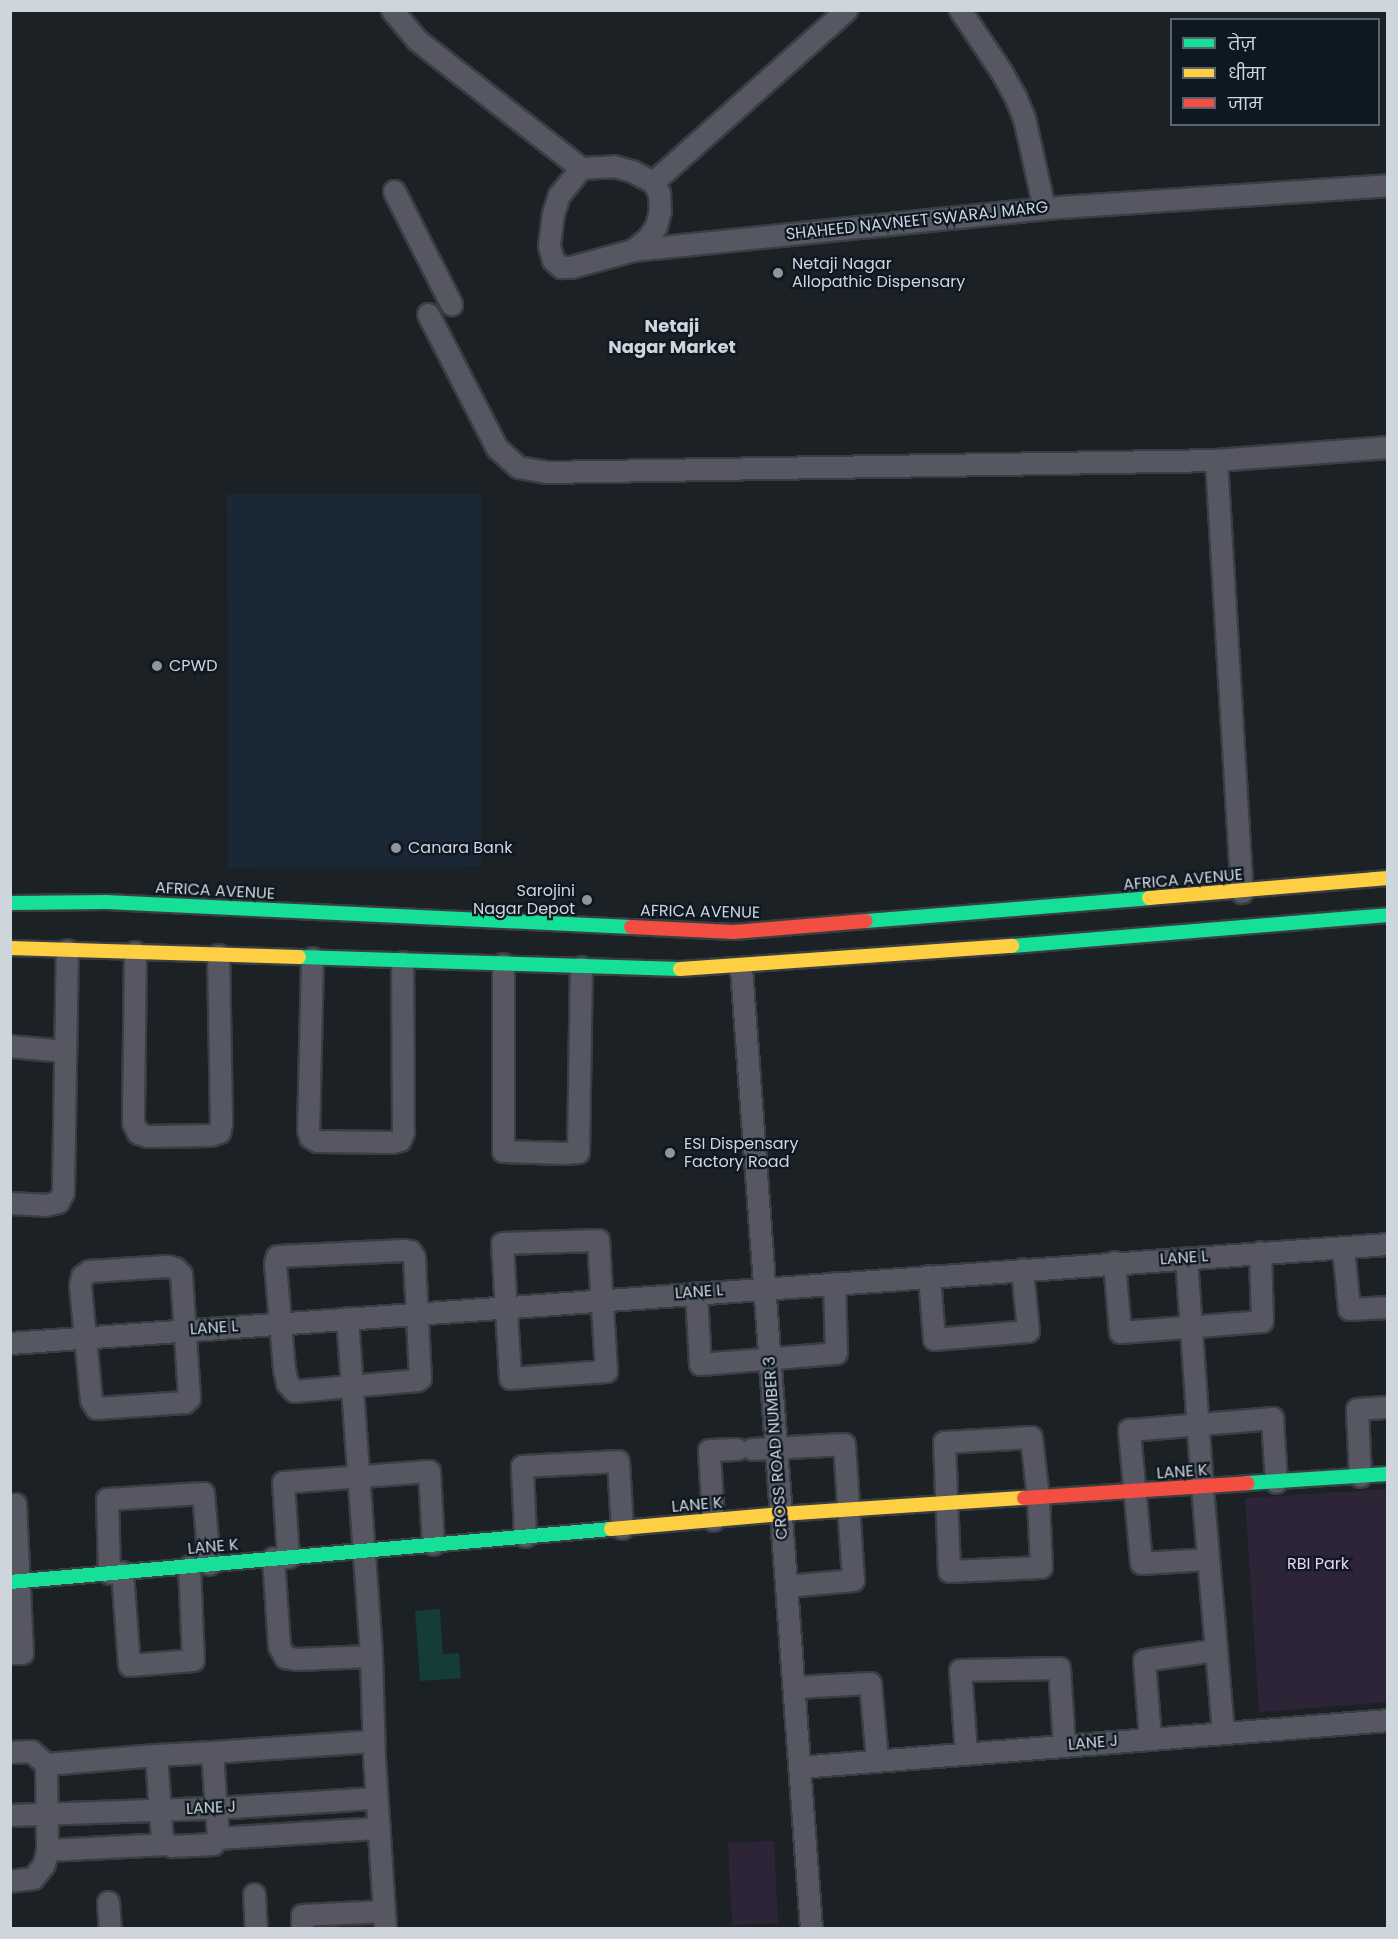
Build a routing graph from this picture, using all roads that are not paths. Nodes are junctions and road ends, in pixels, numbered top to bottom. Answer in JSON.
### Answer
{"nodes":[{"id":1,"x":392,"y":10,"type":"edge"},
{"id":2,"x":846,"y":10,"type":"edge"},
{"id":3,"x":960,"y":10,"type":"edge"},
{"id":4,"x":581,"y":168,"type":"junction"},
{"id":5,"x":653,"y":182,"type":"junction"},
{"id":6,"x":1388,"y":185,"type":"edge"},
{"id":7,"x":394,"y":191,"type":"dead end"},
{"id":8,"x":1044,"y":208,"type":"junction"},
{"id":9,"x":633,"y":250,"type":"junction"},
{"id":10,"x":451,"y":304,"type":"dead end"},
{"id":11,"x":428,"y":314,"type":"dead end"},
{"id":12,"x":1388,"y":447,"type":"edge"},
{"id":13,"x":1216,"y":460,"type":"junction"},
{"id":14,"x":1388,"y":878,"type":"edge"},
{"id":15,"x":1242,"y":892,"type":"junction"},
{"id":16,"x":10,"y":903,"type":"edge"},
{"id":17,"x":1388,"y":915,"type":"edge"},
{"id":18,"x":10,"y":948,"type":"edge"},
{"id":19,"x":67,"y":950,"type":"junction"},
{"id":20,"x":135,"y":952,"type":"junction"},
{"id":21,"x":218,"y":955,"type":"junction"},
{"id":22,"x":312,"y":957,"type":"junction"},
{"id":23,"x":402,"y":962,"type":"junction"},
{"id":24,"x":503,"y":964,"type":"junction"},
{"id":25,"x":582,"y":967,"type":"junction"},
{"id":26,"x":741,"y":968,"type":"junction"},
{"id":27,"x":10,"y":1046,"type":"edge"},
{"id":28,"x":64,"y":1051,"type":"junction"},
{"id":29,"x":10,"y":1203,"type":"edge"},
{"id":30,"x":1388,"y":1244,"type":"edge"},
{"id":31,"x":1343,"y":1247,"type":"junction"},
{"id":32,"x":1260,"y":1252,"type":"junction"},
{"id":33,"x":1186,"y":1258,"type":"junction"},
{"id":34,"x":1114,"y":1262,"type":"junction"},
{"id":35,"x":1022,"y":1269,"type":"junction"},
{"id":36,"x":929,"y":1276,"type":"junction"},
{"id":37,"x":834,"y":1283,"type":"junction"},
{"id":38,"x":764,"y":1288,"type":"junction"},
{"id":39,"x":696,"y":1293,"type":"junction"},
{"id":40,"x":602,"y":1299,"type":"junction"},
{"id":41,"x":506,"y":1306,"type":"junction"},
{"id":42,"x":1388,"y":1307,"type":"edge"},
{"id":43,"x":415,"y":1313,"type":"junction"},
{"id":44,"x":347,"y":1318,"type":"junction"},
{"id":45,"x":282,"y":1323,"type":"junction"},
{"id":46,"x":1190,"y":1326,"type":"junction"},
{"id":47,"x":185,"y":1330,"type":"junction"},
{"id":48,"x":84,"y":1337,"type":"junction"},
{"id":49,"x":10,"y":1343,"type":"edge"},
{"id":50,"x":770,"y":1358,"type":"junction"},
{"id":51,"x":352,"y":1385,"type":"junction"},
{"id":52,"x":1388,"y":1407,"type":"edge"},
{"id":53,"x":1197,"y":1424,"type":"junction"},
{"id":54,"x":776,"y":1448,"type":"junction"},
{"id":55,"x":1388,"y":1474,"type":"edge"},
{"id":56,"x":1360,"y":1476,"type":"junction"},
{"id":57,"x":359,"y":1477,"type":"junction"},
{"id":58,"x":1276,"y":1482,"type":"junction"},
{"id":59,"x":1202,"y":1487,"type":"junction"},
{"id":60,"x":1133,"y":1492,"type":"junction"},
{"id":61,"x":1038,"y":1498,"type":"junction"},
{"id":62,"x":10,"y":1504,"type":"edge"},
{"id":63,"x":946,"y":1504,"type":"junction"},
{"id":64,"x":850,"y":1510,"type":"junction"},
{"id":65,"x":781,"y":1514,"type":"junction"},
{"id":66,"x":713,"y":1520,"type":"junction"},
{"id":67,"x":622,"y":1528,"type":"junction"},
{"id":68,"x":525,"y":1536,"type":"junction"},
{"id":69,"x":433,"y":1544,"type":"junction"},
{"id":70,"x":364,"y":1550,"type":"junction"},
{"id":71,"x":281,"y":1557,"type":"junction"},
{"id":72,"x":1208,"y":1559,"type":"junction"},
{"id":73,"x":199,"y":1565,"type":"junction"},
{"id":74,"x":116,"y":1573,"type":"junction"},
{"id":75,"x":15,"y":1581,"type":"edge"},
{"id":76,"x":786,"y":1586,"type":"junction"},
{"id":77,"x":1216,"y":1650,"type":"junction"},
{"id":78,"x":10,"y":1653,"type":"edge"},
{"id":79,"x":371,"y":1656,"type":"junction"},
{"id":80,"x":794,"y":1687,"type":"junction"},
{"id":81,"x":1388,"y":1720,"type":"edge"},
{"id":82,"x":1223,"y":1732,"type":"junction"},
{"id":83,"x":1150,"y":1738,"type":"junction"},
{"id":84,"x":373,"y":1741,"type":"junction"},
{"id":85,"x":1064,"y":1745,"type":"junction"},
{"id":86,"x":10,"y":1752,"type":"edge"},
{"id":87,"x":212,"y":1752,"type":"junction"},
{"id":88,"x":966,"y":1753,"type":"junction"},
{"id":89,"x":156,"y":1755,"type":"junction"},
{"id":90,"x":877,"y":1760,"type":"junction"},
{"id":91,"x":46,"y":1764,"type":"junction"},
{"id":92,"x":800,"y":1767,"type":"junction"},
{"id":93,"x":376,"y":1798,"type":"junction"},
{"id":94,"x":215,"y":1808,"type":"junction"},
{"id":95,"x":159,"y":1811,"type":"junction"},
{"id":96,"x":46,"y":1813,"type":"junction"},
{"id":97,"x":10,"y":1815,"type":"edge"},
{"id":98,"x":379,"y":1828,"type":"junction"},
{"id":99,"x":218,"y":1838,"type":"junction"},
{"id":100,"x":166,"y":1844,"type":"junction"},
{"id":101,"x":47,"y":1850,"type":"junction"},
{"id":102,"x":10,"y":1881,"type":"edge"},
{"id":103,"x":254,"y":1894,"type":"dead end"},
{"id":104,"x":108,"y":1902,"type":"dead end"},
{"id":105,"x":385,"y":1920,"type":"edge"},
{"id":106,"x":110,"y":1929,"type":"edge"},
{"id":107,"x":256,"y":1929,"type":"edge"},
{"id":108,"x":302,"y":1929,"type":"edge"},
{"id":109,"x":811,"y":1929,"type":"edge"}],
"edges":[{"from":1,"to":4,"type":"street"},
{"from":2,"to":5,"type":"street"},
{"from":3,"to":8,"type":"street"},
{"from":4,"to":5,"type":"street"},
{"from":4,"to":9,"type":"street","name":"SHAHEED NAVNEET SWARAJ MARG"},
{"from":5,"to":9,"type":"street"},
{"from":6,"to":8,"type":"street","name":"SHAHEED NAVNEET SWARAJ MARG"},
{"from":7,"to":10,"type":"street"},
{"from":8,"to":9,"type":"street","name":"SHAHEED NAVNEET SWARAJ MARG"},
{"from":11,"to":13,"type":"street"},
{"from":12,"to":13,"type":"street"},
{"from":13,"to":15,"type":"street"},
{"from":14,"to":15,"type":"main road","name":"AFRICA AVENUE"},
{"from":15,"to":16,"type":"main road","name":"AFRICA AVENUE"},
{"from":17,"to":26,"type":"main road"},
{"from":18,"to":19,"type":"main road"},
{"from":19,"to":20,"type":"main road"},
{"from":19,"to":28,"type":"street"},
{"from":20,"to":21,"type":"main road"},
{"from":20,"to":21,"type":"street"},
{"from":21,"to":22,"type":"main road"},
{"from":22,"to":23,"type":"main road"},
{"from":22,"to":23,"type":"street"},
{"from":23,"to":24,"type":"main road"},
{"from":24,"to":25,"type":"main road"},
{"from":24,"to":25,"type":"street"},
{"from":25,"to":26,"type":"main road"},
{"from":26,"to":38,"type":"street","name":"CROSS ROAD NUMBER 3"},
{"from":27,"to":28,"type":"street"},
{"from":28,"to":29,"type":"street"},
{"from":30,"to":31,"type":"street","name":"LANE L"},
{"from":31,"to":32,"type":"street","name":"LANE L"},
{"from":31,"to":42,"type":"street"},
{"from":32,"to":33,"type":"street","name":"LANE L"},
{"from":32,"to":46,"type":"street"},
{"from":33,"to":34,"type":"street","name":"LANE L"},
{"from":33,"to":46,"type":"street"},
{"from":34,"to":35,"type":"street","name":"LANE L"},
{"from":34,"to":46,"type":"street"},
{"from":35,"to":36,"type":"street","name":"LANE L"},
{"from":35,"to":36,"type":"street"},
{"from":36,"to":37,"type":"street","name":"LANE L"},
{"from":37,"to":38,"type":"street","name":"LANE L"},
{"from":37,"to":50,"type":"street"},
{"from":38,"to":39,"type":"street","name":"LANE L"},
{"from":38,"to":50,"type":"street","name":"CROSS ROAD NUMBER 3"},
{"from":39,"to":40,"type":"street","name":"LANE L"},
{"from":39,"to":50,"type":"street"},
{"from":40,"to":41,"type":"street","name":"LANE L"},
{"from":40,"to":41,"type":"street"},
{"from":40,"to":41,"type":"street"},
{"from":41,"to":43,"type":"street","name":"LANE L"},
{"from":43,"to":44,"type":"street","name":"LANE L"},
{"from":43,"to":45,"type":"street"},
{"from":43,"to":51,"type":"street"},
{"from":44,"to":45,"type":"street","name":"LANE L"},
{"from":44,"to":51,"type":"street"},
{"from":45,"to":47,"type":"street","name":"LANE L"},
{"from":45,"to":51,"type":"street"},
{"from":46,"to":53,"type":"street"},
{"from":47,"to":48,"type":"street","name":"LANE L"},
{"from":47,"to":48,"type":"street"},
{"from":47,"to":48,"type":"street"},
{"from":48,"to":49,"type":"street","name":"LANE L"},
{"from":50,"to":54,"type":"street","name":"CROSS ROAD NUMBER 3"},
{"from":51,"to":57,"type":"street"},
{"from":52,"to":56,"type":"street"},
{"from":53,"to":58,"type":"street"},
{"from":53,"to":59,"type":"street"},
{"from":53,"to":60,"type":"street"},
{"from":54,"to":64,"type":"street"},
{"from":54,"to":65,"type":"street","name":"CROSS ROAD NUMBER 3"},
{"from":54,"to":66,"type":"street"},
{"from":55,"to":56,"type":"main road","name":"LANE K"},
{"from":56,"to":58,"type":"main road","name":"LANE K"},
{"from":57,"to":69,"type":"street"},
{"from":57,"to":70,"type":"street"},
{"from":57,"to":71,"type":"street"},
{"from":58,"to":59,"type":"main road","name":"LANE K"},
{"from":59,"to":60,"type":"main road","name":"LANE K"},
{"from":59,"to":72,"type":"street"},
{"from":60,"to":61,"type":"main road","name":"LANE K"},
{"from":60,"to":72,"type":"street"},
{"from":61,"to":63,"type":"main road","name":"LANE K"},
{"from":61,"to":63,"type":"street"},
{"from":61,"to":63,"type":"street"},
{"from":62,"to":75,"type":"street"},
{"from":63,"to":64,"type":"main road","name":"LANE K"},
{"from":64,"to":65,"type":"main road","name":"LANE K"},
{"from":64,"to":76,"type":"street"},
{"from":65,"to":66,"type":"main road","name":"LANE K"},
{"from":65,"to":76,"type":"street","name":"CROSS ROAD NUMBER 3"},
{"from":66,"to":67,"type":"main road","name":"LANE K"},
{"from":67,"to":68,"type":"main road","name":"LANE K"},
{"from":67,"to":68,"type":"street"},
{"from":68,"to":69,"type":"main road","name":"LANE K"},
{"from":69,"to":70,"type":"main road","name":"LANE K"},
{"from":70,"to":71,"type":"main road","name":"LANE K"},
{"from":70,"to":79,"type":"street"},
{"from":71,"to":73,"type":"main road","name":"LANE K"},
{"from":71,"to":79,"type":"street"},
{"from":72,"to":77,"type":"street"},
{"from":73,"to":74,"type":"main road","name":"LANE K"},
{"from":73,"to":74,"type":"street"},
{"from":73,"to":74,"type":"street"},
{"from":74,"to":75,"type":"main road","name":"LANE K"},
{"from":75,"to":78,"type":"street"},
{"from":76,"to":80,"type":"street","name":"CROSS ROAD NUMBER 3"},
{"from":77,"to":82,"type":"street"},
{"from":77,"to":83,"type":"street"},
{"from":79,"to":84,"type":"street"},
{"from":80,"to":90,"type":"street"},
{"from":80,"to":92,"type":"street","name":"CROSS ROAD NUMBER 3"},
{"from":81,"to":82,"type":"street","name":"LANE J"},
{"from":82,"to":83,"type":"street","name":"LANE J"},
{"from":83,"to":85,"type":"street","name":"LANE J"},
{"from":84,"to":87,"type":"street"},
{"from":84,"to":93,"type":"street"},
{"from":85,"to":88,"type":"street","name":"LANE J"},
{"from":85,"to":88,"type":"street"},
{"from":86,"to":91,"type":"street"},
{"from":87,"to":89,"type":"street"},
{"from":87,"to":94,"type":"street"},
{"from":88,"to":90,"type":"street","name":"LANE J"},
{"from":89,"to":91,"type":"street"},
{"from":89,"to":95,"type":"street"},
{"from":90,"to":92,"type":"street","name":"LANE J"},
{"from":91,"to":96,"type":"street"},
{"from":92,"to":109,"type":"street","name":"CROSS ROAD NUMBER 3"},
{"from":93,"to":94,"type":"street","name":"LANE J"},
{"from":93,"to":98,"type":"street"},
{"from":94,"to":95,"type":"street","name":"LANE J"},
{"from":94,"to":99,"type":"street"},
{"from":95,"to":96,"type":"street","name":"LANE J"},
{"from":95,"to":100,"type":"street"},
{"from":96,"to":97,"type":"street","name":"LANE J"},
{"from":96,"to":101,"type":"street"},
{"from":98,"to":99,"type":"street"},
{"from":98,"to":105,"type":"street"},
{"from":99,"to":100,"type":"street"},
{"from":100,"to":101,"type":"street"},
{"from":101,"to":102,"type":"street"},
{"from":103,"to":107,"type":"street"},
{"from":104,"to":106,"type":"street"},
{"from":105,"to":108,"type":"street"}]}
